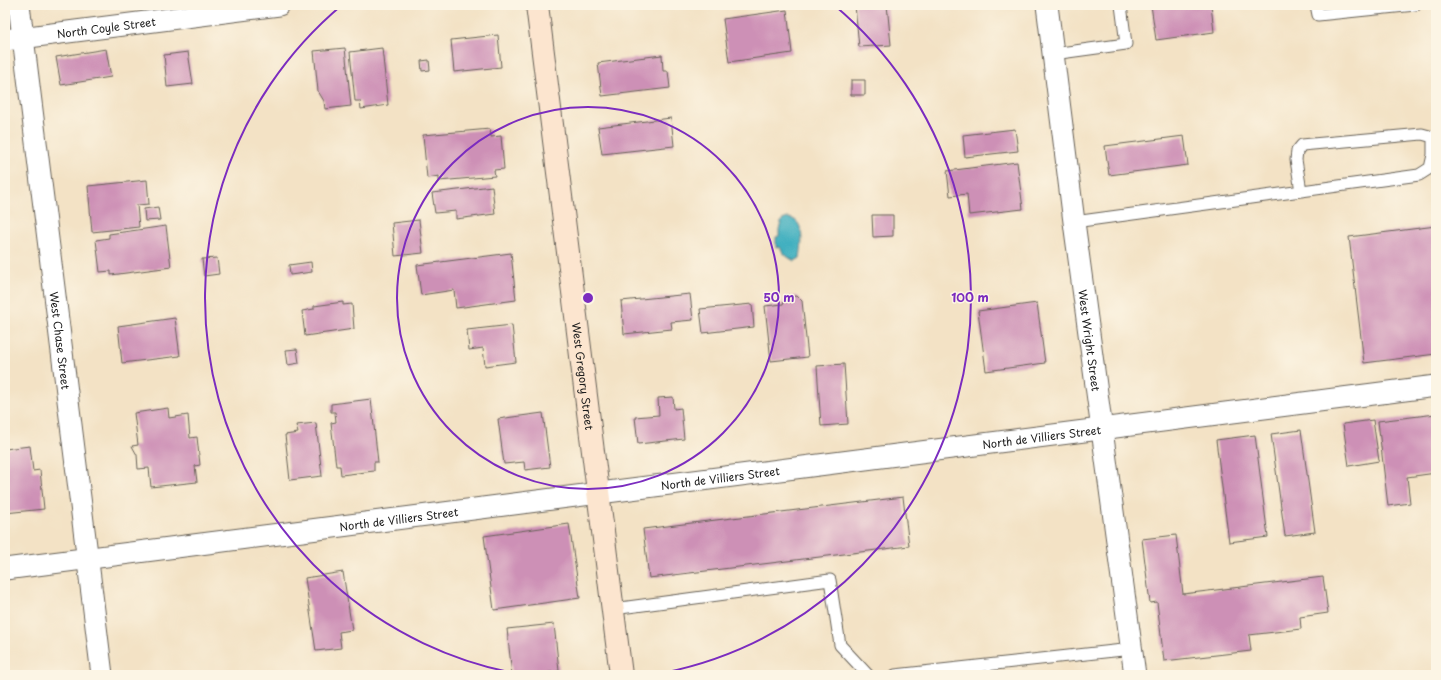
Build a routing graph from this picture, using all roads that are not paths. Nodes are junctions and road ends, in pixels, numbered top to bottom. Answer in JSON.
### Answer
{"nodes":[{"id":1,"x":19,"y":5,"type":"edge"},
{"id":2,"x":279,"y":5,"type":"edge"},
{"id":3,"x":537,"y":5,"type":"edge"},
{"id":4,"x":1047,"y":5,"type":"edge"},
{"id":5,"x":1121,"y":5,"type":"edge"},
{"id":6,"x":1316,"y":5,"type":"edge"},
{"id":7,"x":1415,"y":5,"type":"edge"},
{"id":8,"x":14,"y":39,"type":"edge"},
{"id":9,"x":1053,"y":54,"type":"junction"},
{"id":10,"x":1435,"y":136,"type":"edge"},
{"id":11,"x":1301,"y":191,"type":"junction"},
{"id":12,"x":1074,"y":222,"type":"junction"},
{"id":13,"x":1436,"y":386,"type":"edge"},
{"id":14,"x":1102,"y":429,"type":"junction"},
{"id":15,"x":598,"y":492,"type":"junction"},
{"id":16,"x":87,"y":558,"type":"junction"},
{"id":17,"x":5,"y":569,"type":"edge"},
{"id":18,"x":613,"y":609,"type":"junction"},
{"id":19,"x":1132,"y":648,"type":"junction"},
{"id":20,"x":102,"y":675,"type":"edge"},
{"id":21,"x":621,"y":675,"type":"edge"},
{"id":22,"x":868,"y":675,"type":"edge"},
{"id":23,"x":894,"y":675,"type":"edge"},
{"id":24,"x":1135,"y":675,"type":"edge"}],
"edges":[{"from":1,"to":8,"type":"street","name":"West Chase Street"},
{"from":2,"to":8,"type":"street","name":"North Coyle Street"},
{"from":3,"to":15,"type":"street","name":"West Gregory Street"},
{"from":4,"to":9,"type":"street","name":"West Wright Street"},
{"from":5,"to":9,"type":"lane"},
{"from":6,"to":7,"type":"lane"},
{"from":8,"to":16,"type":"street","name":"West Chase Street"},
{"from":9,"to":12,"type":"street","name":"West Wright Street"},
{"from":10,"to":11,"type":"lane"},
{"from":10,"to":11,"type":"lane"},
{"from":11,"to":12,"type":"lane"},
{"from":12,"to":14,"type":"street","name":"West Wright Street"},
{"from":13,"to":14,"type":"street","name":"North de Villiers Street"},
{"from":14,"to":15,"type":"street","name":"North de Villiers Street"},
{"from":14,"to":19,"type":"street","name":"West Wright Street"},
{"from":15,"to":16,"type":"street","name":"North de Villiers Street"},
{"from":15,"to":18,"type":"street","name":"West Gregory Street"},
{"from":16,"to":17,"type":"street","name":"North de Villiers Street"},
{"from":16,"to":20,"type":"street","name":"West Chase Street"},
{"from":18,"to":21,"type":"street","name":"West Gregory Street"},
{"from":18,"to":22,"type":"lane"},
{"from":19,"to":23,"type":"lane"},
{"from":19,"to":24,"type":"street","name":"West Wright Street"}]}
